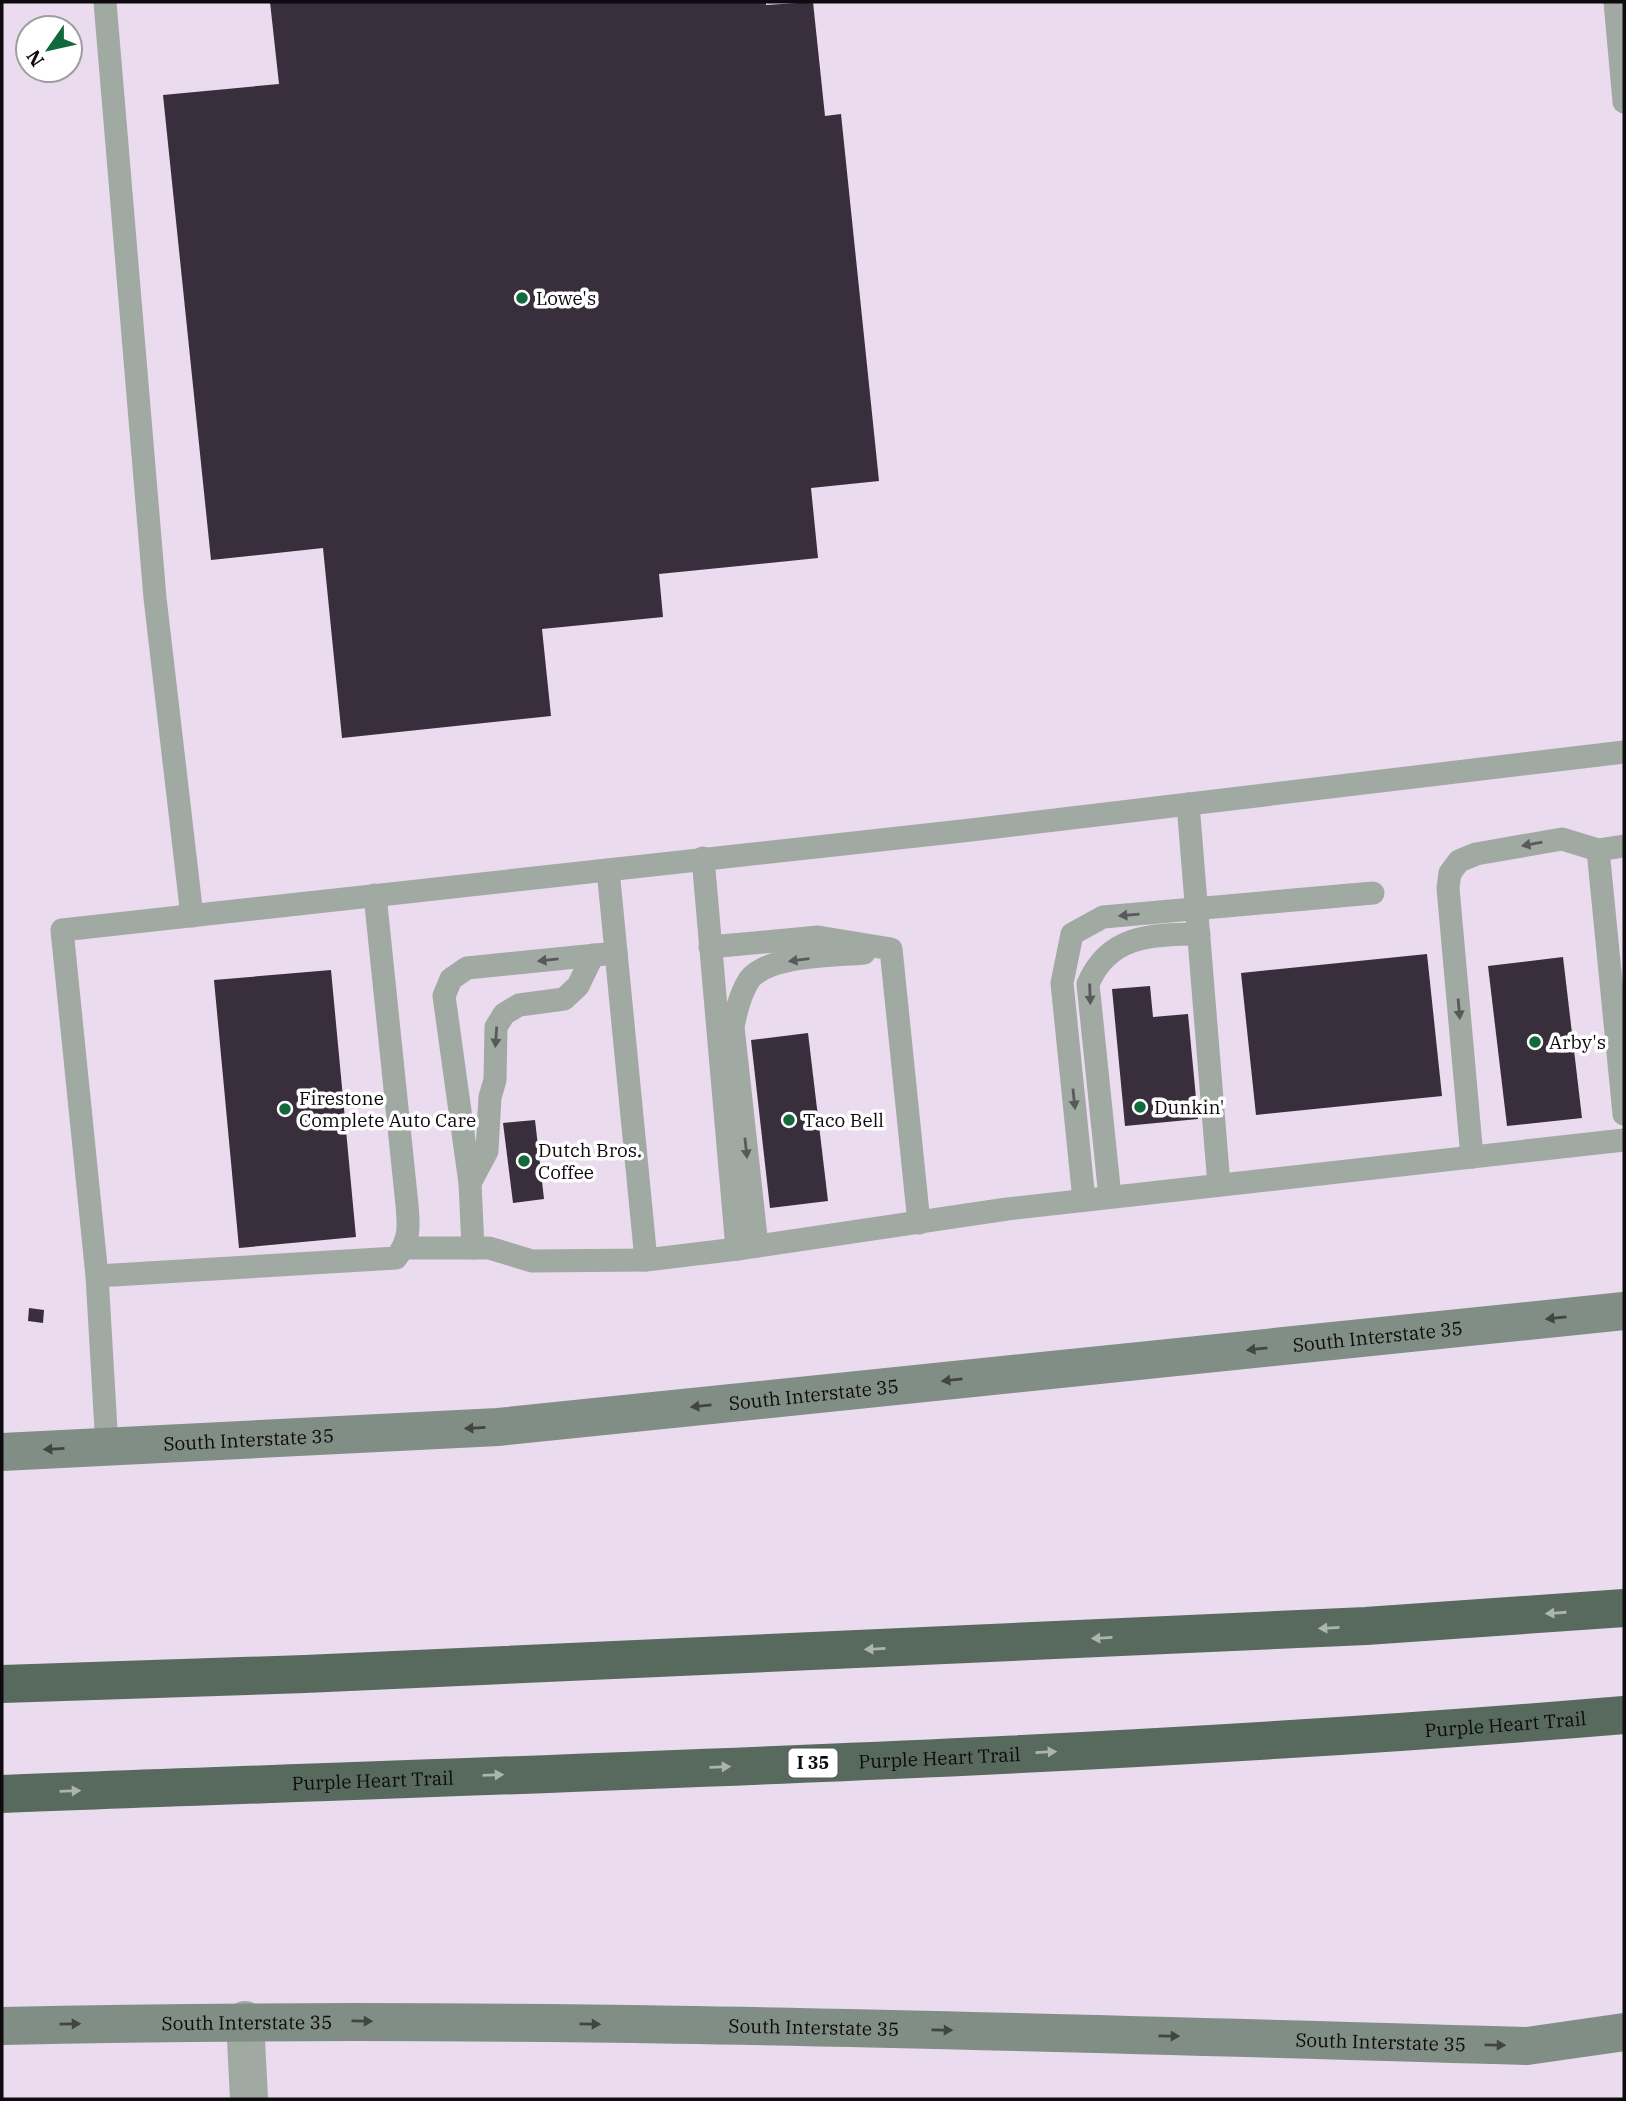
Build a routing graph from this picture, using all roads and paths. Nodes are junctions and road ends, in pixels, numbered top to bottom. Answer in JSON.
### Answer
{"nodes":[{"id":1,"x":105,"y":2,"type":"edge"},
{"id":2,"x":1615,"y":2,"type":"edge"},
{"id":3,"x":1624,"y":102,"type":"edge"},
{"id":4,"x":1624,"y":752,"type":"edge"},
{"id":5,"x":1188,"y":804,"type":"junction"},
{"id":6,"x":1624,"y":846,"type":"edge"},
{"id":7,"x":1598,"y":850,"type":"junction"},
{"id":8,"x":703,"y":858,"type":"junction"},
{"id":9,"x":608,"y":870,"type":"junction"},
{"id":10,"x":1373,"y":892,"type":"dead end"},
{"id":11,"x":375,"y":895,"type":"junction"},
{"id":12,"x":1197,"y":909,"type":"junction"},
{"id":13,"x":192,"y":916,"type":"junction"},
{"id":14,"x":1199,"y":934,"type":"junction"},
{"id":15,"x":710,"y":947,"type":"junction"},
{"id":16,"x":891,"y":950,"type":"junction"},
{"id":17,"x":605,"y":954,"type":"junction"},
{"id":18,"x":1624,"y":1114,"type":"edge"},
{"id":19,"x":1624,"y":1140,"type":"edge"},
{"id":20,"x":1472,"y":1157,"type":"junction"},
{"id":21,"x":470,"y":1184,"type":"junction"},
{"id":22,"x":1219,"y":1185,"type":"junction"},
{"id":23,"x":1110,"y":1197,"type":"junction"},
{"id":24,"x":1084,"y":1200,"type":"junction"},
{"id":25,"x":919,"y":1223,"type":"junction"},
{"id":26,"x":404,"y":1248,"type":"junction"},
{"id":27,"x":473,"y":1248,"type":"junction"},
{"id":28,"x":747,"y":1248,"type":"junction"},
{"id":29,"x":646,"y":1260,"type":"junction"},
{"id":30,"x":97,"y":1276,"type":"junction"},
{"id":31,"x":1624,"y":1311,"type":"edge"},
{"id":32,"x":107,"y":1447,"type":"junction"},
{"id":33,"x":2,"y":1452,"type":"edge"},
{"id":34,"x":1624,"y":1608,"type":"edge"},
{"id":35,"x":2,"y":1685,"type":"edge"},
{"id":36,"x":1624,"y":1715,"type":"edge"},
{"id":37,"x":2,"y":1794,"type":"edge"},
{"id":38,"x":245,"y":2020,"type":"junction"},
{"id":39,"x":2,"y":2026,"type":"edge"},
{"id":40,"x":1624,"y":2032,"type":"edge"},
{"id":41,"x":249,"y":2099,"type":"edge"}],
"edges":[{"from":1,"to":13,"type":"lane"},
{"from":2,"to":3,"type":"lane"},
{"from":4,"to":5,"type":"lane"},
{"from":5,"to":8,"type":"lane"},
{"from":5,"to":12,"type":"lane"},
{"from":6,"to":7,"type":"lane"},
{"from":7,"to":18,"type":"lane"},
{"from":7,"to":20,"type":"lane","one_way":true},
{"from":8,"to":9,"type":"lane"},
{"from":8,"to":15,"type":"lane"},
{"from":9,"to":11,"type":"lane"},
{"from":9,"to":17,"type":"lane"},
{"from":10,"to":12,"type":"lane"},
{"from":11,"to":13,"type":"lane"},
{"from":11,"to":26,"type":"lane"},
{"from":12,"to":14,"type":"lane"},
{"from":12,"to":24,"type":"lane","one_way":true},
{"from":13,"to":30,"type":"lane"},
{"from":14,"to":22,"type":"lane"},
{"from":14,"to":23,"type":"lane","one_way":true},
{"from":15,"to":16,"type":"lane"},
{"from":15,"to":28,"type":"lane"},
{"from":16,"to":25,"type":"lane"},
{"from":16,"to":28,"type":"lane","one_way":true},
{"from":17,"to":21,"type":"lane","one_way":true},
{"from":17,"to":21,"type":"lane","one_way":true},
{"from":17,"to":29,"type":"lane"},
{"from":19,"to":20,"type":"lane"},
{"from":20,"to":22,"type":"lane"},
{"from":21,"to":27,"type":"lane"},
{"from":22,"to":23,"type":"lane"},
{"from":23,"to":24,"type":"lane"},
{"from":24,"to":25,"type":"lane"},
{"from":25,"to":28,"type":"lane"},
{"from":26,"to":27,"type":"lane"},
{"from":26,"to":30,"type":"lane"},
{"from":27,"to":29,"type":"lane"},
{"from":28,"to":29,"type":"lane"},
{"from":30,"to":32,"type":"lane"},
{"from":31,"to":32,"type":"main road","name":"South Interstate 35","one_way":true},
{"from":32,"to":33,"type":"main road","name":"South Interstate 35","one_way":true},
{"from":34,"to":35,"type":"highway","one_way":true},
{"from":37,"to":36,"type":"highway","name":"Purple Heart Trail","number":"I 35","one_way":true},
{"from":39,"to":38,"type":"main road","name":"South Interstate 35","one_way":true},
{"from":38,"to":40,"type":"main road","name":"South Interstate 35","one_way":true},
{"from":38,"to":41,"type":"street"}]}
